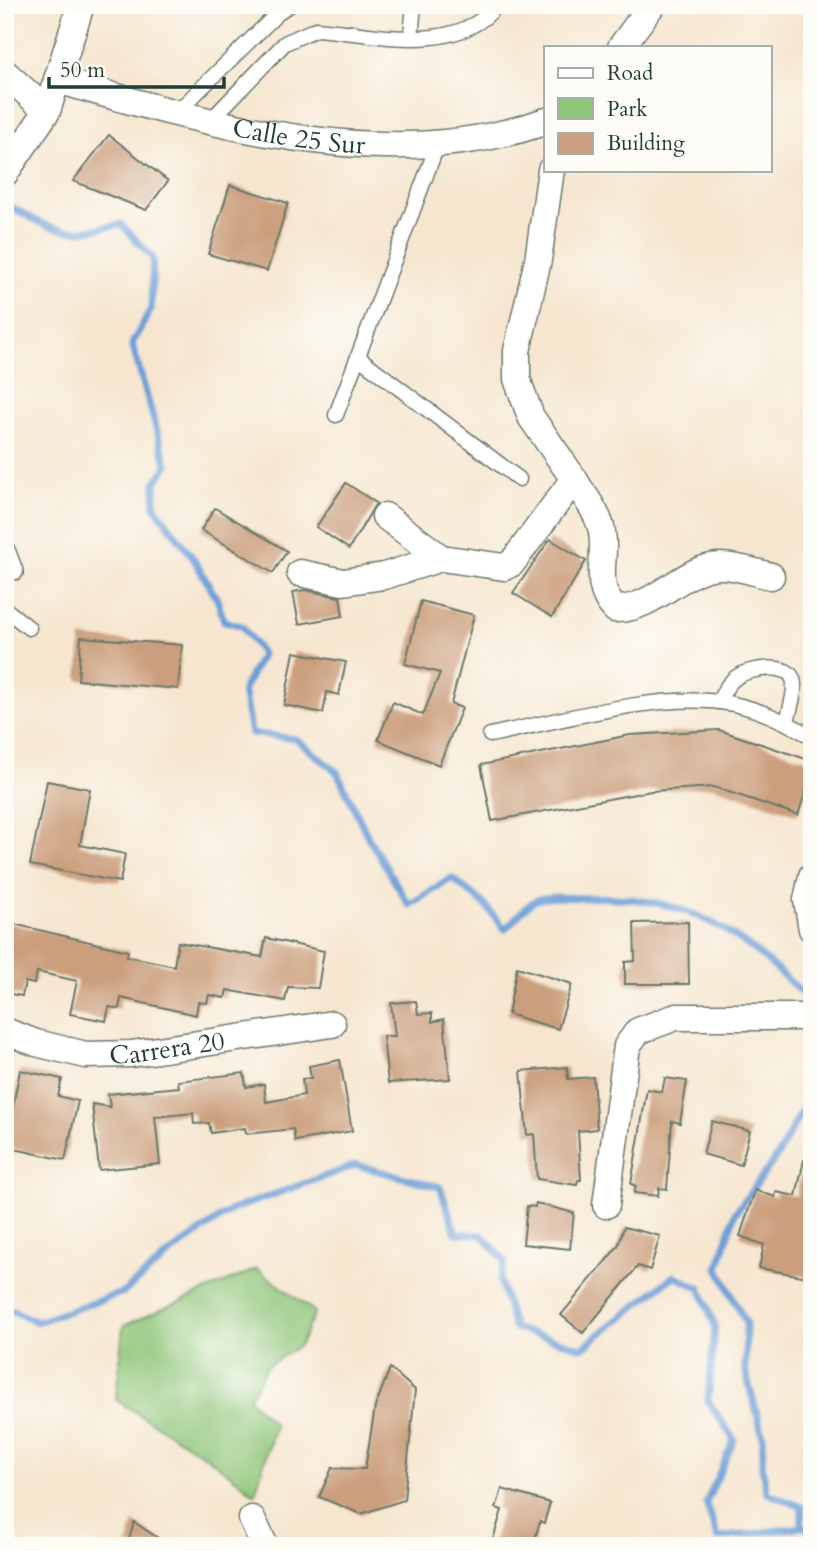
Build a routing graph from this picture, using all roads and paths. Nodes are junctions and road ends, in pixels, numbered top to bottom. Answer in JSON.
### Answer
{"nodes":[{"id":1,"x":80,"y":5,"type":"edge"},
{"id":2,"x":290,"y":5,"type":"edge"},
{"id":3,"x":414,"y":5,"type":"edge"},
{"id":4,"x":498,"y":5,"type":"edge"},
{"id":5,"x":652,"y":5,"type":"edge"},
{"id":6,"x":411,"y":36,"type":"junction"},
{"id":7,"x":622,"y":46,"type":"edge"},
{"id":8,"x":5,"y":73,"type":"edge"},
{"id":9,"x":58,"y":80,"type":"junction"},
{"id":10,"x":47,"y":111,"type":"junction"},
{"id":11,"x":175,"y":114,"type":"junction"},
{"id":12,"x":209,"y":122,"type":"junction"},
{"id":13,"x":544,"y":122,"type":"edge"},
{"id":14,"x":437,"y":146,"type":"junction"},
{"id":15,"x":551,"y":172,"type":"edge"},
{"id":16,"x":5,"y":173,"type":"edge"},
{"id":17,"x":358,"y":356,"type":"junction"},
{"id":18,"x":336,"y":415,"type":"dead end"},
{"id":19,"x":519,"y":479,"type":"dead end"},
{"id":20,"x":574,"y":479,"type":"junction"},
{"id":21,"x":385,"y":516,"type":"dead end"},
{"id":22,"x":5,"y":543,"type":"edge"},
{"id":23,"x":441,"y":558,"type":"junction"},
{"id":24,"x":16,"y":572,"type":"dead end"},
{"id":25,"x":300,"y":573,"type":"dead end"},
{"id":26,"x":771,"y":576,"type":"dead end"},
{"id":27,"x":5,"y":609,"type":"edge"},
{"id":28,"x":29,"y":628,"type":"dead end"},
{"id":29,"x":719,"y":702,"type":"junction"},
{"id":30,"x":787,"y":722,"type":"junction"},
{"id":31,"x":490,"y":735,"type":"dead end"},
{"id":32,"x":812,"y":737,"type":"edge"},
{"id":33,"x":812,"y":876,"type":"edge"},
{"id":34,"x":812,"y":929,"type":"edge"},
{"id":35,"x":809,"y":1017,"type":"edge"},
{"id":36,"x":331,"y":1024,"type":"dead end"},
{"id":37,"x":5,"y":1031,"type":"edge"},
{"id":38,"x":606,"y":1205,"type":"dead end"},
{"id":39,"x":252,"y":1519,"type":"dead end"},
{"id":40,"x":265,"y":1546,"type":"edge"}],
"edges":[{"from":1,"to":9,"type":"street"},
{"from":2,"to":11,"type":"lane"},
{"from":3,"to":6,"type":"lane"},
{"from":4,"to":6,"type":"lane"},
{"from":5,"to":7,"type":"street"},
{"from":6,"to":12,"type":"lane"},
{"from":8,"to":10,"type":"street"},
{"from":9,"to":10,"type":"street"},
{"from":9,"to":11,"type":"street","name":"Calle 25 Sur"},
{"from":10,"to":16,"type":"street"},
{"from":11,"to":12,"type":"street","name":"Calle 25 Sur"},
{"from":12,"to":14,"type":"street","name":"Calle 25 Sur"},
{"from":13,"to":14,"type":"street","name":"Calle 25 Sur"},
{"from":14,"to":17,"type":"lane"},
{"from":15,"to":20,"type":"street"},
{"from":17,"to":18,"type":"lane"},
{"from":17,"to":19,"type":"lane"},
{"from":20,"to":23,"type":"street"},
{"from":20,"to":26,"type":"street"},
{"from":21,"to":23,"type":"street"},
{"from":22,"to":24,"type":"lane"},
{"from":23,"to":25,"type":"street"},
{"from":27,"to":28,"type":"lane"},
{"from":29,"to":30,"type":"lane"},
{"from":29,"to":30,"type":"lane"},
{"from":29,"to":31,"type":"lane"},
{"from":30,"to":32,"type":"lane"},
{"from":33,"to":34,"type":"street"},
{"from":35,"to":38,"type":"street"},
{"from":36,"to":37,"type":"street","name":"Carrera 20"},
{"from":39,"to":40,"type":"street"}]}
